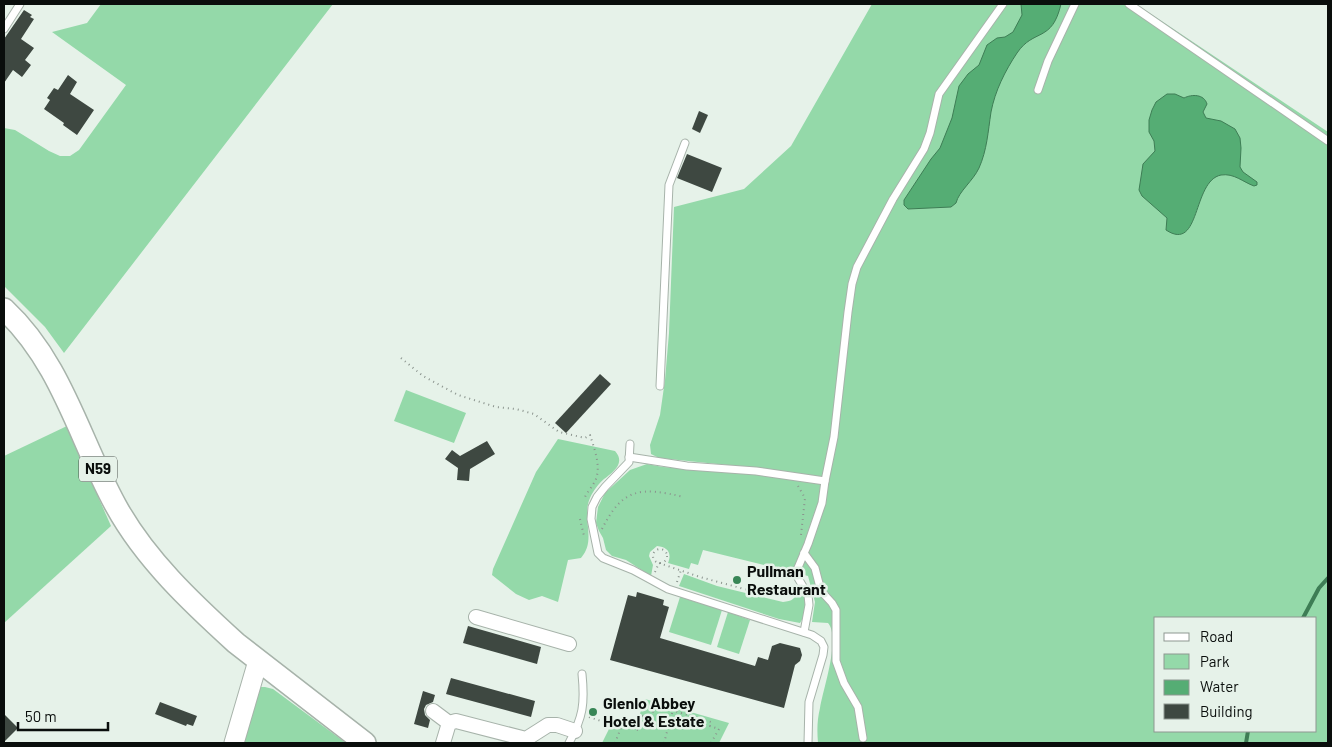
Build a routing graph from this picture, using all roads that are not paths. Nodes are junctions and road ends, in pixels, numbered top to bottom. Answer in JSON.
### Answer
{"nodes":[{"id":1,"x":20,"y":4,"type":"edge"},
{"id":2,"x":1003,"y":4,"type":"edge"},
{"id":3,"x":1075,"y":4,"type":"edge"},
{"id":4,"x":1129,"y":4,"type":"edge"},
{"id":5,"x":4,"y":28,"type":"edge"},
{"id":6,"x":1038,"y":90,"type":"dead end"},
{"id":7,"x":1328,"y":141,"type":"edge"},
{"id":8,"x":685,"y":143,"type":"dead end"},
{"id":9,"x":4,"y":309,"type":"edge"},
{"id":10,"x":660,"y":386,"type":"dead end"},
{"id":11,"x":630,"y":444,"type":"dead end"},
{"id":12,"x":629,"y":457,"type":"junction"},
{"id":13,"x":825,"y":481,"type":"junction"},
{"id":14,"x":804,"y":553,"type":"junction"},
{"id":15,"x":476,"y":617,"type":"dead end"},
{"id":16,"x":804,"y":632,"type":"junction"},
{"id":17,"x":569,"y":644,"type":"dead end"},
{"id":18,"x":258,"y":661,"type":"junction"},
{"id":19,"x":582,"y":674,"type":"dead end"},
{"id":20,"x":432,"y":711,"type":"dead end"},
{"id":21,"x":449,"y":723,"type":"junction"},
{"id":22,"x":572,"y":737,"type":"edge"},
{"id":23,"x":863,"y":738,"type":"dead end"},
{"id":24,"x":234,"y":743,"type":"edge"},
{"id":25,"x":365,"y":743,"type":"edge"},
{"id":26,"x":443,"y":743,"type":"edge"},
{"id":27,"x":808,"y":743,"type":"edge"}],
"edges":[{"from":1,"to":5,"type":"lane"},
{"from":2,"to":13,"type":"lane"},
{"from":3,"to":6,"type":"lane"},
{"from":4,"to":7,"type":"lane"},
{"from":8,"to":10,"type":"lane"},
{"from":9,"to":18,"type":"main road","number":"N59"},
{"from":11,"to":12,"type":"lane"},
{"from":12,"to":13,"type":"lane"},
{"from":12,"to":16,"type":"lane"},
{"from":13,"to":14,"type":"lane"},
{"from":14,"to":16,"type":"lane"},
{"from":14,"to":23,"type":"lane"},
{"from":15,"to":17,"type":"street"},
{"from":16,"to":27,"type":"lane"},
{"from":18,"to":24,"type":"street"},
{"from":18,"to":25,"type":"main road","number":"N59"},
{"from":19,"to":22,"type":"lane"},
{"from":20,"to":21,"type":"street"},
{"from":21,"to":22,"type":"street"},
{"from":21,"to":26,"type":"street"}]}
